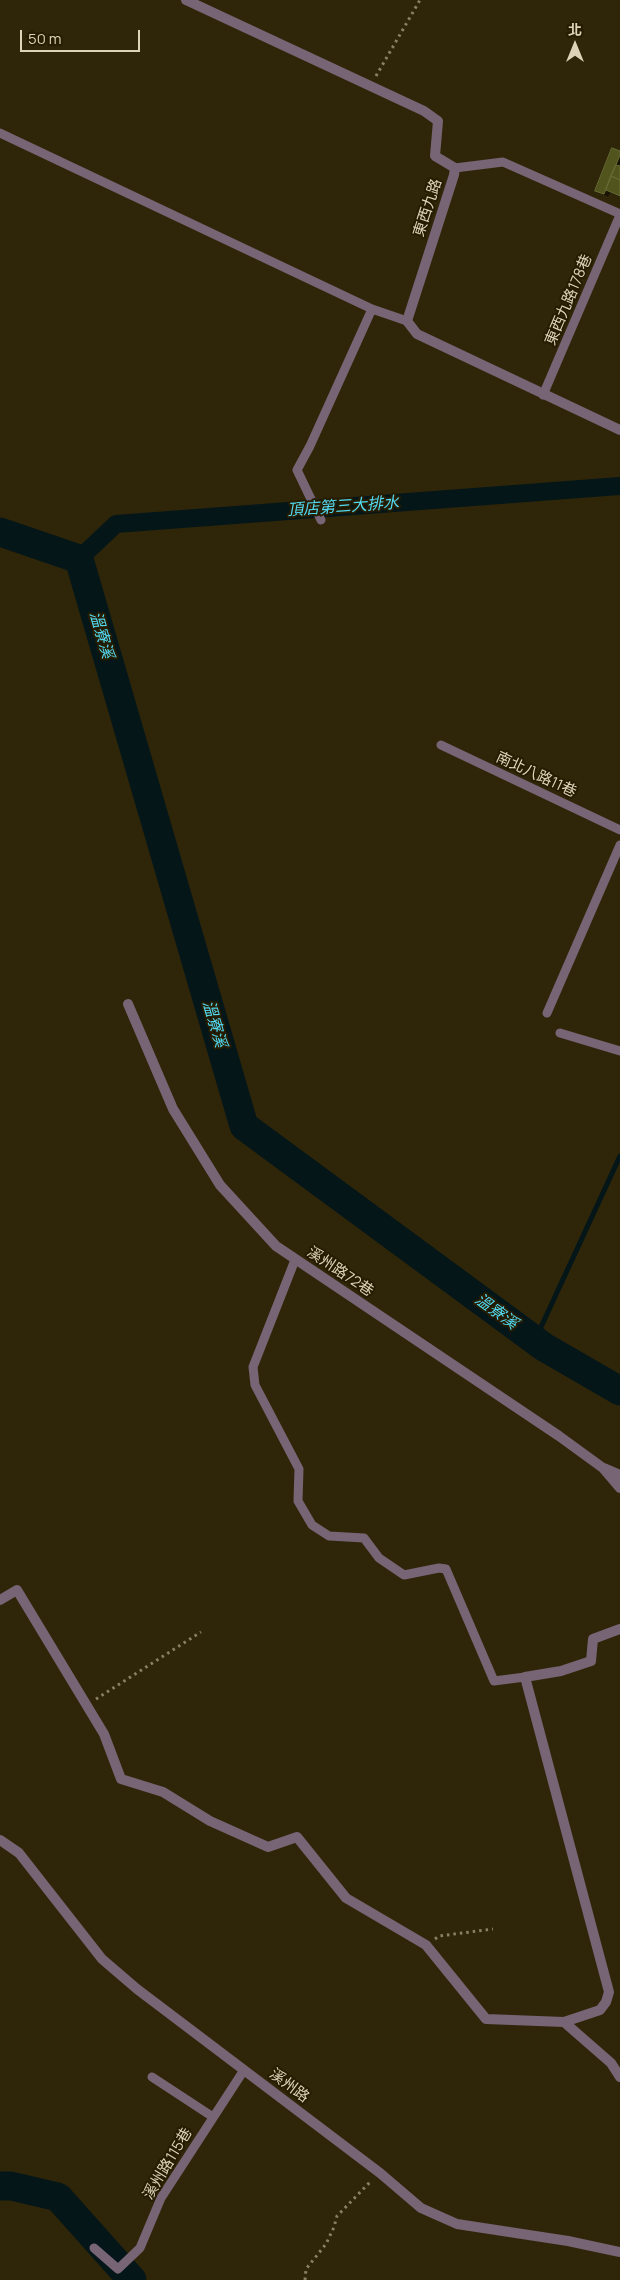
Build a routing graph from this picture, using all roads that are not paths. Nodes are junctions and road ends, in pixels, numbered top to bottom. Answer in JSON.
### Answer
{"nodes":[{"id":1,"x":186,"y":0,"type":"edge"},
{"id":2,"x":0,"y":133,"type":"edge"},
{"id":3,"x":455,"y":168,"type":"junction"},
{"id":4,"x":620,"y":215,"type":"edge"},
{"id":5,"x":372,"y":309,"type":"junction"},
{"id":6,"x":407,"y":321,"type":"junction"},
{"id":7,"x":543,"y":394,"type":"junction"},
{"id":8,"x":620,"y":430,"type":"edge"},
{"id":9,"x":322,"y":520,"type":"dead end"},
{"id":10,"x":441,"y":745,"type":"dead end"},
{"id":11,"x":620,"y":830,"type":"edge"},
{"id":12,"x":620,"y":845,"type":"edge"},
{"id":13,"x":128,"y":1004,"type":"dead end"},
{"id":14,"x":547,"y":1013,"type":"dead end"},
{"id":15,"x":560,"y":1032,"type":"dead end"},
{"id":16,"x":620,"y":1051,"type":"edge"},
{"id":17,"x":295,"y":1260,"type":"junction"},
{"id":18,"x":603,"y":1468,"type":"junction"},
{"id":19,"x":620,"y":1475,"type":"edge"},
{"id":20,"x":620,"y":1488,"type":"edge"},
{"id":21,"x":0,"y":1600,"type":"edge"},
{"id":22,"x":620,"y":1628,"type":"edge"},
{"id":23,"x":526,"y":1678,"type":"junction"},
{"id":24,"x":0,"y":1840,"type":"edge"},
{"id":25,"x":564,"y":2022,"type":"junction"},
{"id":26,"x":244,"y":2070,"type":"junction"},
{"id":27,"x":152,"y":2077,"type":"dead end"},
{"id":28,"x":620,"y":2077,"type":"edge"},
{"id":29,"x":213,"y":2116,"type":"junction"},
{"id":30,"x":94,"y":2248,"type":"dead end"},
{"id":31,"x":620,"y":2252,"type":"edge"}],
"edges":[{"from":1,"to":3,"type":"street","name":"東西九路"},
{"from":2,"to":5,"type":"lane"},
{"from":3,"to":4,"type":"lane"},
{"from":3,"to":6,"type":"street","name":"東西九路"},
{"from":4,"to":7,"type":"lane","name":"東西九路178巷"},
{"from":5,"to":6,"type":"lane"},
{"from":5,"to":9,"type":"lane"},
{"from":6,"to":7,"type":"street"},
{"from":7,"to":8,"type":"street"},
{"from":10,"to":11,"type":"lane","name":"南北八路11巷"},
{"from":12,"to":14,"type":"lane"},
{"from":13,"to":17,"type":"street","name":"溪州路72巷"},
{"from":15,"to":16,"type":"lane"},
{"from":17,"to":18,"type":"street","name":"溪州路72巷"},
{"from":17,"to":23,"type":"lane"},
{"from":18,"to":19,"type":"street"},
{"from":18,"to":20,"type":"street","name":"溪州路72巷"},
{"from":21,"to":25,"type":"street"},
{"from":22,"to":23,"type":"street"},
{"from":23,"to":25,"type":"street"},
{"from":24,"to":26,"type":"street","name":"溪州路"},
{"from":25,"to":28,"type":"street"},
{"from":26,"to":29,"type":"lane","name":"溪州路115巷"},
{"from":26,"to":31,"type":"street","name":"溪州路"},
{"from":27,"to":29,"type":"lane"},
{"from":29,"to":30,"type":"lane","name":"溪州路115巷"}]}
